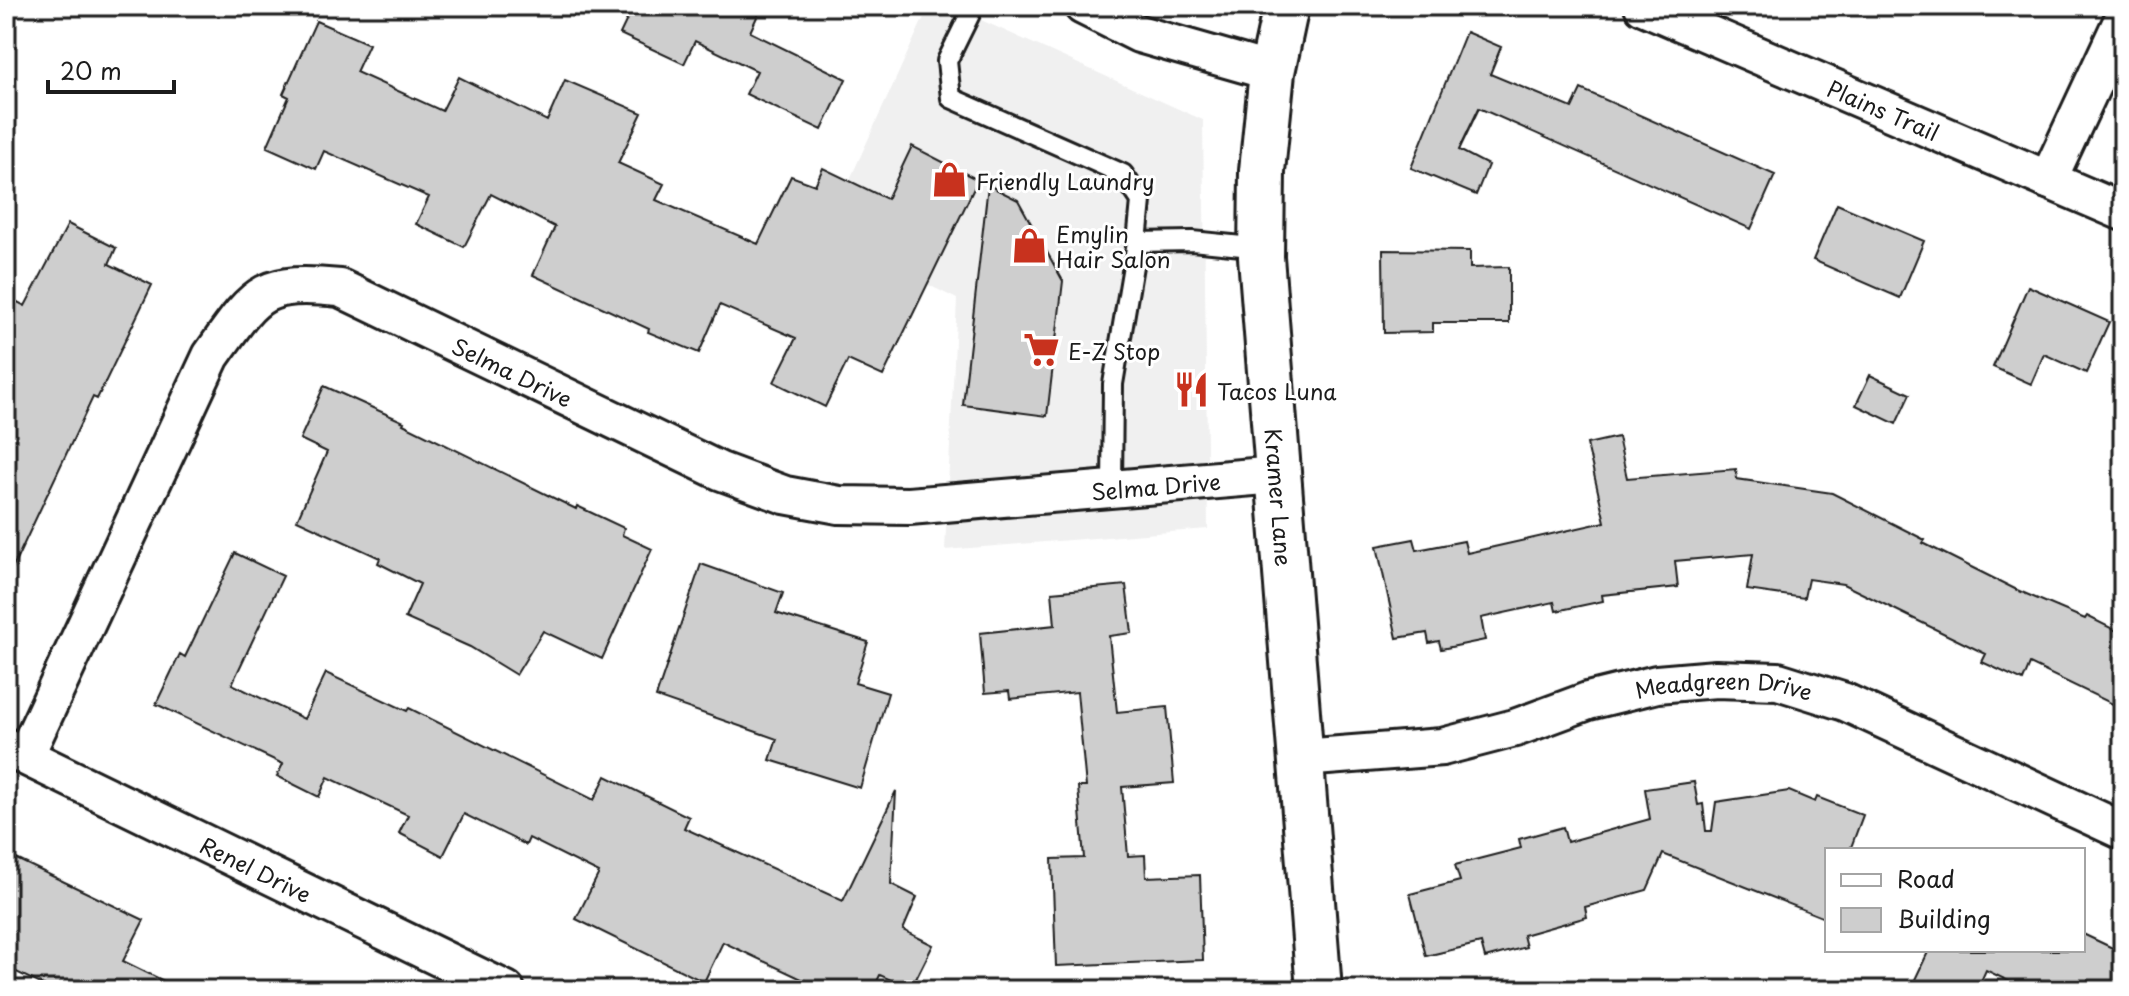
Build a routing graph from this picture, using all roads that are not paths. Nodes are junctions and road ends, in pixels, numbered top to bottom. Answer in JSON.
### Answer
{"nodes":[{"id":1,"x":974,"y":6,"type":"edge"},
{"id":2,"x":1083,"y":6,"type":"edge"},
{"id":3,"x":1286,"y":6,"type":"edge"},
{"id":4,"x":1643,"y":6,"type":"edge"},
{"id":5,"x":2123,"y":19,"type":"edge"},
{"id":6,"x":1272,"y":72,"type":"junction"},
{"id":7,"x":2048,"y":180,"type":"junction"},
{"id":8,"x":2123,"y":212,"type":"edge"},
{"id":9,"x":1137,"y":242,"type":"junction"},
{"id":10,"x":1262,"y":248,"type":"junction"},
{"id":11,"x":1277,"y":475,"type":"junction"},
{"id":12,"x":1112,"y":489,"type":"junction"},
{"id":13,"x":15,"y":751,"type":"edge"},
{"id":14,"x":1302,"y":758,"type":"junction"},
{"id":15,"x":2123,"y":831,"type":"edge"},
{"id":16,"x":506,"y":990,"type":"edge"},
{"id":17,"x":1319,"y":990,"type":"edge"}],
"edges":[{"from":1,"to":9,"type":"lane"},
{"from":2,"to":6,"type":"street"},
{"from":3,"to":6,"type":"street","name":"Kramer Lane"},
{"from":4,"to":7,"type":"street","name":"Plains Trail"},
{"from":5,"to":7,"type":"street"},
{"from":6,"to":10,"type":"street","name":"Kramer Lane"},
{"from":7,"to":8,"type":"street","name":"Plains Trail"},
{"from":9,"to":10,"type":"lane"},
{"from":9,"to":12,"type":"lane"},
{"from":10,"to":11,"type":"street","name":"Kramer Lane"},
{"from":11,"to":12,"type":"street","name":"Selma Drive"},
{"from":11,"to":14,"type":"street","name":"Kramer Lane"},
{"from":12,"to":13,"type":"street","name":"Selma Drive"},
{"from":13,"to":16,"type":"street","name":"Renel Drive"},
{"from":14,"to":15,"type":"street","name":"Meadgreen Drive"},
{"from":14,"to":17,"type":"street","name":"Kramer Lane"}]}
